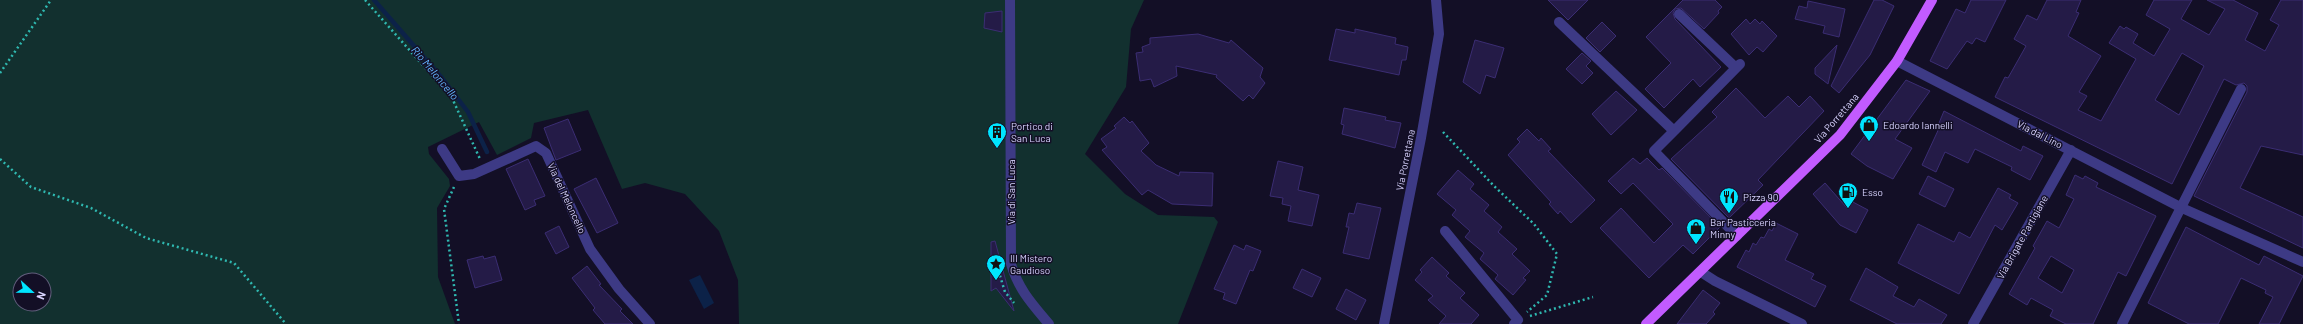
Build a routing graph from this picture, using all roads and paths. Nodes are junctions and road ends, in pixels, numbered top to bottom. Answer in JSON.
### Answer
{"nodes":[{"id":1,"x":51,"y":0,"type":"edge"},
{"id":2,"x":365,"y":0,"type":"edge"},
{"id":3,"x":1010,"y":0,"type":"edge"},
{"id":4,"x":1436,"y":0,"type":"edge"},
{"id":5,"x":1931,"y":0,"type":"edge"},
{"id":6,"x":1679,"y":14,"type":"dead end"},
{"id":7,"x":1559,"y":22,"type":"dead end"},
{"id":8,"x":1897,"y":61,"type":"junction"},
{"id":9,"x":0,"y":73,"type":"edge"},
{"id":10,"x":2241,"y":89,"type":"dead end"},
{"id":11,"x":1674,"y":131,"type":"junction"},
{"id":12,"x":1443,"y":132,"type":"dead end"},
{"id":13,"x":442,"y":149,"type":"dead end"},
{"id":14,"x":2071,"y":150,"type":"junction"},
{"id":15,"x":0,"y":159,"type":"edge"},
{"id":16,"x":485,"y":170,"type":"junction"},
{"id":17,"x":460,"y":176,"type":"junction"},
{"id":18,"x":2182,"y":208,"type":"junction"},
{"id":19,"x":1445,"y":231,"type":"dead end"},
{"id":20,"x":1737,"y":236,"type":"junction"},
{"id":21,"x":2303,"y":262,"type":"edge"},
{"id":22,"x":1701,"y":272,"type":"junction"},
{"id":23,"x":1593,"y":297,"type":"dead end"},
{"id":24,"x":1516,"y":322,"type":"edge"},
{"id":25,"x":286,"y":324,"type":"edge"},
{"id":26,"x":459,"y":324,"type":"edge"},
{"id":27,"x":650,"y":324,"type":"edge"},
{"id":28,"x":1049,"y":324,"type":"edge"},
{"id":29,"x":1384,"y":324,"type":"edge"},
{"id":30,"x":1646,"y":324,"type":"edge"},
{"id":31,"x":1802,"y":324,"type":"edge"},
{"id":32,"x":1973,"y":324,"type":"edge"},
{"id":33,"x":2122,"y":324,"type":"edge"}],
"edges":[{"from":1,"to":9,"type":"path"},
{"from":2,"to":16,"type":"path"},
{"from":3,"to":28,"type":"street","name":"Via di San Luca"},
{"from":4,"to":29,"type":"street","name":"Via Porrettana"},
{"from":5,"to":8,"type":"main road","name":"Via Porrettana"},
{"from":6,"to":11,"type":"street"},
{"from":7,"to":11,"type":"street"},
{"from":8,"to":14,"type":"street","name":"Via dal Lino"},
{"from":8,"to":20,"type":"main road","name":"Via Porrettana"},
{"from":10,"to":18,"type":"street"},
{"from":11,"to":20,"type":"street"},
{"from":12,"to":24,"type":"path"},
{"from":13,"to":17,"type":"street"},
{"from":14,"to":18,"type":"street","name":"Via dal Lino"},
{"from":14,"to":32,"type":"street","name":"Via Brigate Partigiane"},
{"from":15,"to":25,"type":"path"},
{"from":16,"to":17,"type":"street","name":"Via del Meloncello"},
{"from":16,"to":27,"type":"street","name":"Via del Meloncello"},
{"from":17,"to":26,"type":"path"},
{"from":18,"to":21,"type":"street","name":"Via dal Lino"},
{"from":18,"to":33,"type":"street"},
{"from":19,"to":24,"type":"street"},
{"from":20,"to":22,"type":"main road","name":"Via Porrettana"},
{"from":22,"to":30,"type":"main road","name":"Via Porrettana"},
{"from":22,"to":31,"type":"street"},
{"from":23,"to":24,"type":"path"}]}
